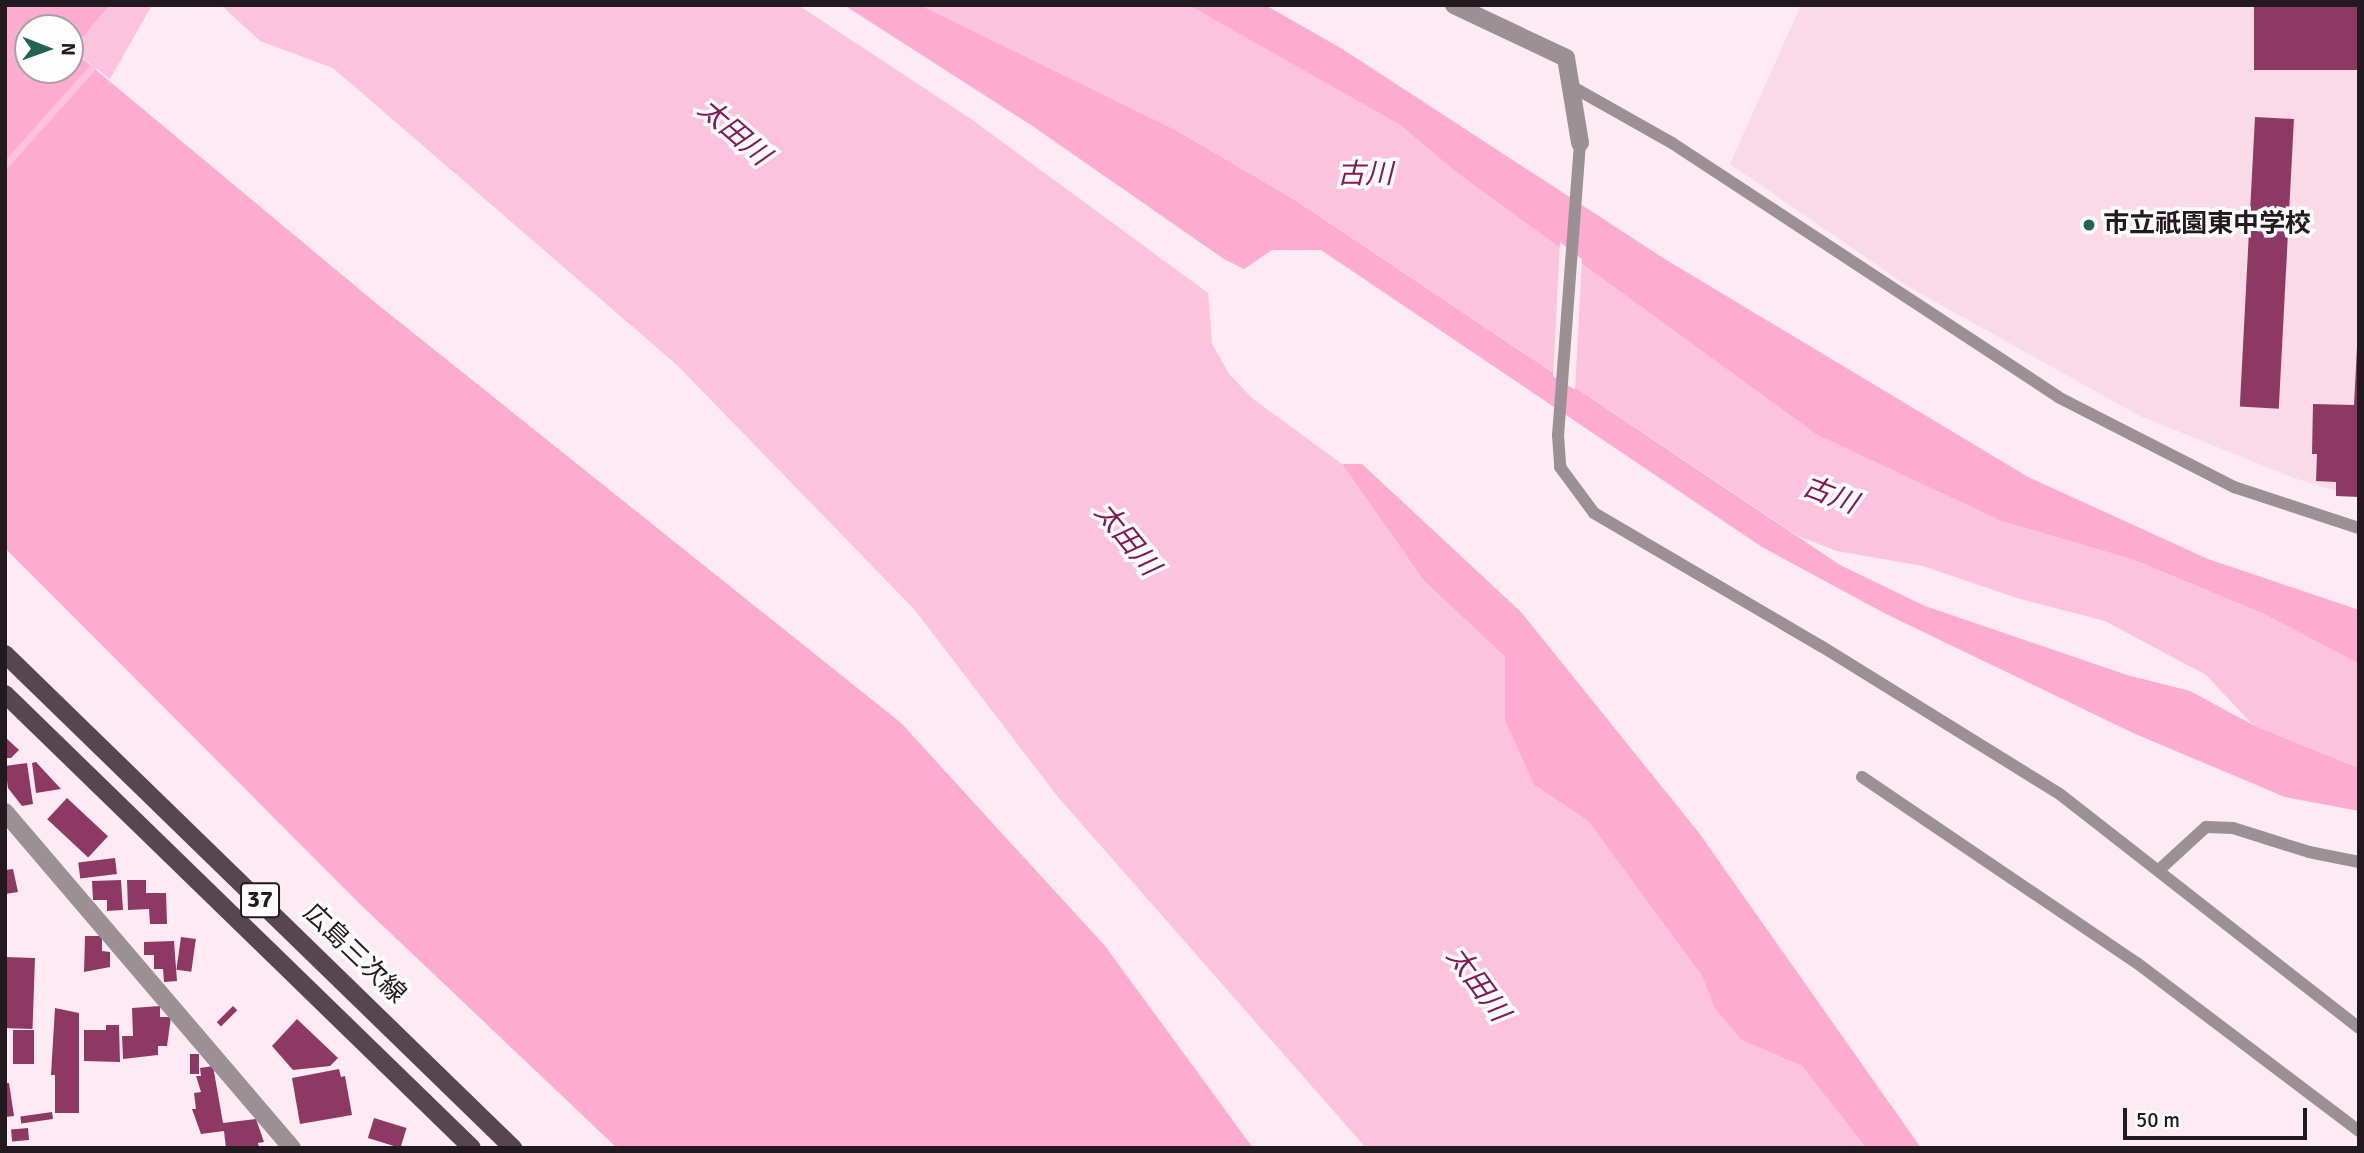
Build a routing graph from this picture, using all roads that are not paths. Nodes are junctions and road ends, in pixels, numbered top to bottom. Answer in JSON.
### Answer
{"nodes":[{"id":1,"x":1454,"y":5,"type":"edge"},
{"id":2,"x":1571,"y":86,"type":"junction"},
{"id":3,"x":1580,"y":143,"type":"joint"},
{"id":4,"x":2359,"y":528,"type":"edge"},
{"id":5,"x":5,"y":654,"type":"edge"},
{"id":6,"x":5,"y":694,"type":"edge"},
{"id":7,"x":1862,"y":777,"type":"dead end"},
{"id":8,"x":5,"y":812,"type":"edge"},
{"id":9,"x":2359,"y":862,"type":"edge"},
{"id":10,"x":2159,"y":870,"type":"junction"},
{"id":11,"x":2359,"y":1028,"type":"edge"},
{"id":12,"x":2359,"y":1131,"type":"edge"},
{"id":13,"x":292,"y":1148,"type":"edge"},
{"id":14,"x":472,"y":1148,"type":"edge"},
{"id":15,"x":513,"y":1148,"type":"edge"}],
"edges":[{"from":1,"to":2,"type":"street"},
{"from":2,"to":3,"type":"street"},
{"from":2,"to":4,"type":"lane"},
{"from":3,"to":10,"type":"lane"},
{"from":5,"to":15,"type":"main road","name":"広島三次線","number":"37"},
{"from":6,"to":14,"type":"main road","number":"37"},
{"from":7,"to":12,"type":"lane"},
{"from":8,"to":13,"type":"street"},
{"from":9,"to":10,"type":"lane"},
{"from":10,"to":11,"type":"lane"}]}
